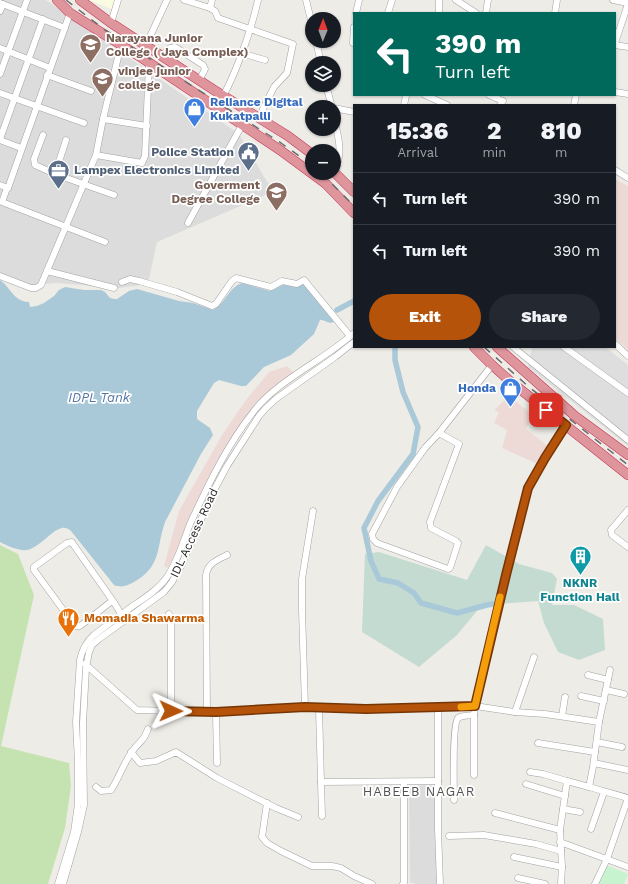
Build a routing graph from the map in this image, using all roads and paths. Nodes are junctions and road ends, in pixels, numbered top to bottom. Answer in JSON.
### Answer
{"nodes":[{"id":1,"x":28,"y":0,"type":"edge"},
{"id":2,"x":57,"y":0,"type":"edge"},
{"id":3,"x":80,"y":0,"type":"edge"},
{"id":4,"x":118,"y":0,"type":"edge"},
{"id":5,"x":167,"y":0,"type":"edge"},
{"id":6,"x":184,"y":0,"type":"edge"},
{"id":7,"x":212,"y":0,"type":"edge"},
{"id":8,"x":257,"y":0,"type":"edge"},
{"id":9,"x":306,"y":0,"type":"edge"},
{"id":10,"x":359,"y":0,"type":"edge"},
{"id":11,"x":392,"y":0,"type":"edge"},
{"id":12,"x":439,"y":0,"type":"edge"},
{"id":13,"x":456,"y":0,"type":"edge"},
{"id":14,"x":488,"y":0,"type":"edge"},
{"id":15,"x":557,"y":0,"type":"edge"},
{"id":16,"x":613,"y":0,"type":"edge"},
{"id":17,"x":463,"y":2,"type":"edge"},
{"id":18,"x":2,"y":3,"type":"edge"},
{"id":19,"x":628,"y":4,"type":"edge"},
{"id":20,"x":210,"y":8,"type":"junction"},
{"id":21,"x":0,"y":12,"type":"edge"},
{"id":22,"x":23,"y":12,"type":"junction"},
{"id":23,"x":309,"y":12,"type":"edge"},
{"id":24,"x":356,"y":12,"type":"edge"},
{"id":25,"x":388,"y":12,"type":"edge"},
{"id":26,"x":439,"y":12,"type":"edge"},
{"id":27,"x":475,"y":12,"type":"edge"},
{"id":28,"x":486,"y":12,"type":"edge"},
{"id":29,"x":555,"y":12,"type":"edge"},
{"id":30,"x":70,"y":13,"type":"junction"},
{"id":31,"x":43,"y":19,"type":"junction"},
{"id":32,"x":111,"y":23,"type":"junction"},
{"id":33,"x":65,"y":28,"type":"junction"},
{"id":34,"x":250,"y":30,"type":"junction"},
{"id":35,"x":616,"y":41,"type":"edge"},
{"id":36,"x":616,"y":44,"type":"edge"},
{"id":37,"x":121,"y":45,"type":"junction"},
{"id":38,"x":146,"y":45,"type":"junction"},
{"id":39,"x":628,"y":47,"type":"edge"},
{"id":40,"x":0,"y":48,"type":"edge"},
{"id":41,"x":8,"y":51,"type":"junction"},
{"id":42,"x":241,"y":53,"type":"junction"},
{"id":43,"x":162,"y":56,"type":"junction"},
{"id":44,"x":29,"y":59,"type":"junction"},
{"id":45,"x":264,"y":60,"type":"dead end"},
{"id":46,"x":149,"y":64,"type":"junction"},
{"id":47,"x":50,"y":68,"type":"junction"},
{"id":48,"x":0,"y":74,"type":"edge"},
{"id":49,"x":47,"y":75,"type":"junction"},
{"id":50,"x":199,"y":81,"type":"junction"},
{"id":51,"x":214,"y":90,"type":"junction"},
{"id":52,"x":91,"y":91,"type":"dead end"},
{"id":53,"x":616,"y":92,"type":"edge"},
{"id":54,"x":0,"y":93,"type":"edge"},
{"id":55,"x":628,"y":94,"type":"edge"},
{"id":56,"x":427,"y":96,"type":"edge"},
{"id":57,"x":490,"y":96,"type":"edge"},
{"id":58,"x":224,"y":97,"type":"junction"},
{"id":59,"x":14,"y":99,"type":"junction"},
{"id":60,"x":207,"y":101,"type":"junction"},
{"id":61,"x":445,"y":104,"type":"edge"},
{"id":62,"x":502,"y":104,"type":"edge"},
{"id":63,"x":36,"y":106,"type":"junction"},
{"id":64,"x":216,"y":108,"type":"junction"},
{"id":65,"x":263,"y":109,"type":"dead end"},
{"id":66,"x":341,"y":109,"type":"edge"},
{"id":67,"x":353,"y":112,"type":"edge"},
{"id":68,"x":103,"y":119,"type":"junction"},
{"id":69,"x":84,"y":123,"type":"dead end"},
{"id":70,"x":242,"y":125,"type":"junction"},
{"id":71,"x":147,"y":126,"type":"junction"},
{"id":72,"x":43,"y":135,"type":"dead end"},
{"id":73,"x":0,"y":140,"type":"edge"},
{"id":74,"x":66,"y":140,"type":"dead end"},
{"id":75,"x":21,"y":148,"type":"junction"},
{"id":76,"x":305,"y":149,"type":"edge"},
{"id":77,"x":96,"y":155,"type":"junction"},
{"id":78,"x":616,"y":171,"type":"edge"},
{"id":79,"x":55,"y":174,"type":"junction"},
{"id":80,"x":628,"y":178,"type":"edge"},
{"id":81,"x":341,"y":179,"type":"edge"},
{"id":82,"x":84,"y":184,"type":"junction"},
{"id":83,"x":0,"y":185,"type":"edge"},
{"id":84,"x":8,"y":188,"type":"junction"},
{"id":85,"x":353,"y":191,"type":"edge"},
{"id":86,"x":114,"y":194,"type":"dead end"},
{"id":87,"x":353,"y":212,"type":"edge"},
{"id":88,"x":188,"y":223,"type":"dead end"},
{"id":89,"x":67,"y":226,"type":"junction"},
{"id":90,"x":105,"y":242,"type":"dead end"},
{"id":91,"x":47,"y":271,"type":"junction"},
{"id":92,"x":0,"y":276,"type":"edge"},
{"id":93,"x":122,"y":282,"type":"dead end"},
{"id":94,"x":114,"y":288,"type":"dead end"},
{"id":95,"x":353,"y":337,"type":"edge"},
{"id":96,"x":616,"y":345,"type":"edge"},
{"id":97,"x":475,"y":348,"type":"edge"},
{"id":98,"x":498,"y":348,"type":"edge"},
{"id":99,"x":514,"y":348,"type":"edge"},
{"id":100,"x":516,"y":348,"type":"edge"},
{"id":101,"x":565,"y":348,"type":"edge"},
{"id":102,"x":506,"y":355,"type":"junction"},
{"id":103,"x":628,"y":356,"type":"edge"},
{"id":104,"x":492,"y":365,"type":"junction"},
{"id":105,"x":628,"y":393,"type":"edge"},
{"id":106,"x":566,"y":425,"type":"junction"},
{"id":107,"x":439,"y":433,"type":"junction"},
{"id":108,"x":628,"y":440,"type":"edge"},
{"id":109,"x":628,"y":455,"type":"edge"},
{"id":110,"x":628,"y":475,"type":"edge"},
{"id":111,"x":628,"y":510,"type":"edge"},
{"id":112,"x":313,"y":511,"type":"dead end"},
{"id":113,"x":628,"y":547,"type":"edge"},
{"id":114,"x":227,"y":555,"type":"dead end"},
{"id":115,"x":112,"y":601,"type":"junction"},
{"id":116,"x":121,"y":614,"type":"junction"},
{"id":117,"x":169,"y":614,"type":"dead end"},
{"id":118,"x":534,"y":657,"type":"dead end"},
{"id":119,"x":80,"y":660,"type":"junction"},
{"id":120,"x":87,"y":665,"type":"junction"},
{"id":121,"x":610,"y":670,"type":"dead end"},
{"id":122,"x":588,"y":675,"type":"dead end"},
{"id":123,"x":608,"y":680,"type":"junction"},
{"id":124,"x":606,"y":690,"type":"junction"},
{"id":125,"x":624,"y":694,"type":"dead end"},
{"id":126,"x":580,"y":696,"type":"dead end"},
{"id":127,"x":565,"y":697,"type":"dead end"},
{"id":128,"x":604,"y":701,"type":"junction"},
{"id":129,"x":475,"y":706,"type":"junction"},
{"id":130,"x":305,"y":707,"type":"junction"},
{"id":131,"x":319,"y":708,"type":"junction"},
{"id":132,"x":438,"y":708,"type":"junction"},
{"id":133,"x":171,"y":711,"type":"junction"},
{"id":134,"x":207,"y":712,"type":"junction"},
{"id":135,"x":216,"y":712,"type":"junction"},
{"id":136,"x":515,"y":712,"type":"junction"},
{"id":137,"x":474,"y":715,"type":"junction"},
{"id":138,"x":562,"y":716,"type":"junction"},
{"id":139,"x":599,"y":722,"type":"junction"},
{"id":140,"x":148,"y":729,"type":"dead end"},
{"id":141,"x":538,"y":742,"type":"dead end"},
{"id":142,"x":596,"y":742,"type":"junction"},
{"id":143,"x":622,"y":747,"type":"dead end"},
{"id":144,"x":132,"y":752,"type":"junction"},
{"id":145,"x":595,"y":752,"type":"junction"},
{"id":146,"x":217,"y":763,"type":"dead end"},
{"id":147,"x":594,"y":763,"type":"junction"},
{"id":148,"x":628,"y":770,"type":"edge"},
{"id":149,"x":530,"y":772,"type":"dead end"},
{"id":150,"x":474,"y":775,"type":"dead end"},
{"id":151,"x":438,"y":781,"type":"junction"},
{"id":152,"x":567,"y":781,"type":"junction"},
{"id":153,"x":321,"y":782,"type":"junction"},
{"id":154,"x":404,"y":782,"type":"junction"},
{"id":155,"x":526,"y":784,"type":"dead end"},
{"id":156,"x":96,"y":787,"type":"dead end"},
{"id":157,"x":589,"y":787,"type":"junction"},
{"id":158,"x":604,"y":792,"type":"junction"},
{"id":159,"x":565,"y":796,"type":"junction"},
{"id":160,"x":628,"y":798,"type":"edge"},
{"id":161,"x":454,"y":800,"type":"dead end"},
{"id":162,"x":267,"y":803,"type":"junction"},
{"id":163,"x":563,"y":809,"type":"junction"},
{"id":164,"x":580,"y":812,"type":"dead end"},
{"id":165,"x":495,"y":813,"type":"dead end"},
{"id":166,"x":322,"y":816,"type":"dead end"},
{"id":167,"x":298,"y":817,"type":"dead end"},
{"id":168,"x":591,"y":829,"type":"dead end"},
{"id":169,"x":560,"y":830,"type":"junction"},
{"id":170,"x":449,"y":836,"type":"dead end"},
{"id":171,"x":560,"y":842,"type":"junction"},
{"id":172,"x":561,"y":851,"type":"junction"},
{"id":173,"x":514,"y":857,"type":"dead end"},
{"id":174,"x":607,"y":859,"type":"junction"},
{"id":175,"x":562,"y":867,"type":"junction"},
{"id":176,"x":628,"y":867,"type":"edge"},
{"id":177,"x":518,"y":878,"type":"dead end"},
{"id":178,"x":58,"y":884,"type":"edge"},
{"id":179,"x":63,"y":884,"type":"edge"},
{"id":180,"x":372,"y":884,"type":"edge"},
{"id":181,"x":403,"y":884,"type":"edge"},
{"id":182,"x":440,"y":884,"type":"edge"},
{"id":183,"x":545,"y":884,"type":"edge"},
{"id":184,"x":560,"y":884,"type":"edge"},
{"id":185,"x":595,"y":884,"type":"edge"}],
"edges":[{"from":1,"to":22,"type":"street"},
{"from":2,"to":30,"type":"highway"},
{"from":3,"to":32,"type":"highway"},
{"from":4,"to":32,"type":"street"},
{"from":5,"to":38,"type":"street"},
{"from":6,"to":20,"type":"street"},
{"from":7,"to":20,"type":"street"},
{"from":8,"to":34,"type":"street"},
{"from":9,"to":23,"type":"street"},
{"from":10,"to":24,"type":"street"},
{"from":11,"to":25,"type":"street"},
{"from":12,"to":26,"type":"street"},
{"from":13,"to":17,"type":"street"},
{"from":14,"to":28,"type":"street"},
{"from":15,"to":29,"type":"street"},
{"from":16,"to":19,"type":"street"},
{"from":17,"to":27,"type":"street"},
{"from":18,"to":21,"type":"street"},
{"from":18,"to":22,"type":"street"},
{"from":19,"to":35,"type":"street"},
{"from":20,"to":34,"type":"street"},
{"from":22,"to":31,"type":"street"},
{"from":22,"to":41,"type":"street"},
{"from":30,"to":33,"type":"street"},
{"from":30,"to":37,"type":"highway"},
{"from":31,"to":33,"type":"street"},
{"from":31,"to":44,"type":"street"},
{"from":32,"to":38,"type":"highway"},
{"from":33,"to":47,"type":"street"},
{"from":34,"to":42,"type":"street"},
{"from":34,"to":65,"type":"street"},
{"from":36,"to":39,"type":"street"},
{"from":37,"to":46,"type":"highway"},
{"from":37,"to":68,"type":"street"},
{"from":38,"to":43,"type":"highway"},
{"from":40,"to":41,"type":"street"},
{"from":41,"to":44,"type":"street"},
{"from":41,"to":48,"type":"street"},
{"from":42,"to":45,"type":"street"},
{"from":42,"to":58,"type":"street"},
{"from":43,"to":50,"type":"highway"},
{"from":43,"to":50,"type":"street"},
{"from":44,"to":47,"type":"street"},
{"from":44,"to":59,"type":"street"},
{"from":46,"to":60,"type":"highway"},
{"from":46,"to":71,"type":"street"},
{"from":47,"to":49,"type":"street"},
{"from":49,"to":52,"type":"street"},
{"from":49,"to":63,"type":"street"},
{"from":50,"to":51,"type":"highway"},
{"from":51,"to":58,"type":"highway"},
{"from":51,"to":60,"type":"highway"},
{"from":53,"to":55,"type":"street"},
{"from":54,"to":59,"type":"street"},
{"from":56,"to":61,"type":"street"},
{"from":57,"to":62,"type":"street"},
{"from":58,"to":64,"type":"street"},
{"from":58,"to":76,"type":"highway"},
{"from":59,"to":63,"type":"street"},
{"from":59,"to":73,"type":"street"},
{"from":60,"to":64,"type":"highway"},
{"from":63,"to":69,"type":"street"},
{"from":63,"to":75,"type":"street"},
{"from":64,"to":70,"type":"highway"},
{"from":66,"to":67,"type":"street"},
{"from":68,"to":71,"type":"street"},
{"from":68,"to":77,"type":"street"},
{"from":70,"to":87,"type":"highway"},
{"from":70,"to":88,"type":"street"},
{"from":71,"to":77,"type":"street"},
{"from":72,"to":79,"type":"street"},
{"from":73,"to":75,"type":"street"},
{"from":74,"to":79,"type":"street"},
{"from":75,"to":84,"type":"street"},
{"from":77,"to":82,"type":"street"},
{"from":78,"to":80,"type":"street"},
{"from":79,"to":82,"type":"street"},
{"from":81,"to":85,"type":"highway"},
{"from":82,"to":86,"type":"street"},
{"from":82,"to":89,"type":"street"},
{"from":83,"to":84,"type":"street"},
{"from":84,"to":89,"type":"street"},
{"from":89,"to":90,"type":"street"},
{"from":89,"to":91,"type":"street"},
{"from":91,"to":92,"type":"street"},
{"from":91,"to":94,"type":"street"},
{"from":93,"to":95,"type":"street"},
{"from":95,"to":116,"type":"street"},
{"from":95,"to":120,"type":"street","name":"IDL Access Road"},
{"from":96,"to":103,"type":"street"},
{"from":97,"to":104,"type":"highway"},
{"from":98,"to":102,"type":"highway"},
{"from":99,"to":102,"type":"street"},
{"from":100,"to":108,"type":"street"},
{"from":101,"to":105,"type":"street"},
{"from":102,"to":109,"type":"highway"},
{"from":104,"to":106,"type":"highway"},
{"from":104,"to":107,"type":"street"},
{"from":106,"to":110,"type":"highway"},
{"from":106,"to":129,"type":"street"},
{"from":107,"to":107,"type":"street"},
{"from":111,"to":113,"type":"street"},
{"from":112,"to":130,"type":"street"},
{"from":114,"to":134,"type":"street"},
{"from":115,"to":115,"type":"street"},
{"from":115,"to":116,"type":"street"},
{"from":116,"to":119,"type":"street"},
{"from":117,"to":133,"type":"street"},
{"from":118,"to":136,"type":"street"},
{"from":119,"to":120,"type":"street"},
{"from":119,"to":178,"type":"street"},
{"from":120,"to":133,"type":"street"},
{"from":120,"to":179,"type":"street","name":"IDL Access Road"},
{"from":121,"to":123,"type":"street"},
{"from":122,"to":123,"type":"street"},
{"from":123,"to":124,"type":"street"},
{"from":124,"to":125,"type":"street"},
{"from":124,"to":128,"type":"street"},
{"from":126,"to":128,"type":"street"},
{"from":127,"to":138,"type":"street"},
{"from":128,"to":139,"type":"street"},
{"from":129,"to":132,"type":"street"},
{"from":129,"to":136,"type":"street"},
{"from":129,"to":137,"type":"street"},
{"from":130,"to":131,"type":"street"},
{"from":130,"to":135,"type":"street"},
{"from":131,"to":132,"type":"street"},
{"from":131,"to":153,"type":"street"},
{"from":132,"to":151,"type":"street"},
{"from":133,"to":134,"type":"street"},
{"from":134,"to":135,"type":"street"},
{"from":135,"to":146,"type":"street"},
{"from":136,"to":138,"type":"street"},
{"from":137,"to":150,"type":"street"},
{"from":137,"to":161,"type":"street"},
{"from":138,"to":139,"type":"street"},
{"from":139,"to":142,"type":"street"},
{"from":140,"to":144,"type":"street"},
{"from":141,"to":145,"type":"street"},
{"from":142,"to":143,"type":"street"},
{"from":142,"to":145,"type":"street"},
{"from":144,"to":156,"type":"street"},
{"from":144,"to":162,"type":"street"},
{"from":145,"to":147,"type":"street"},
{"from":147,"to":148,"type":"street"},
{"from":147,"to":157,"type":"street"},
{"from":149,"to":152,"type":"street"},
{"from":151,"to":154,"type":"street"},
{"from":151,"to":182,"type":"street"},
{"from":152,"to":157,"type":"street"},
{"from":152,"to":159,"type":"street"},
{"from":153,"to":154,"type":"street"},
{"from":153,"to":166,"type":"street"},
{"from":154,"to":181,"type":"street"},
{"from":155,"to":159,"type":"street"},
{"from":157,"to":158,"type":"street"},
{"from":158,"to":160,"type":"street"},
{"from":158,"to":168,"type":"street"},
{"from":159,"to":163,"type":"street"},
{"from":160,"to":174,"type":"street"},
{"from":162,"to":167,"type":"street"},
{"from":162,"to":180,"type":"street"},
{"from":163,"to":164,"type":"street"},
{"from":163,"to":169,"type":"street"},
{"from":165,"to":169,"type":"street"},
{"from":169,"to":171,"type":"street"},
{"from":170,"to":172,"type":"street"},
{"from":171,"to":172,"type":"street"},
{"from":171,"to":174,"type":"street"},
{"from":172,"to":175,"type":"street"},
{"from":173,"to":175,"type":"street"},
{"from":174,"to":176,"type":"street"},
{"from":174,"to":185,"type":"street"},
{"from":175,"to":184,"type":"street"},
{"from":177,"to":183,"type":"street"}]}
